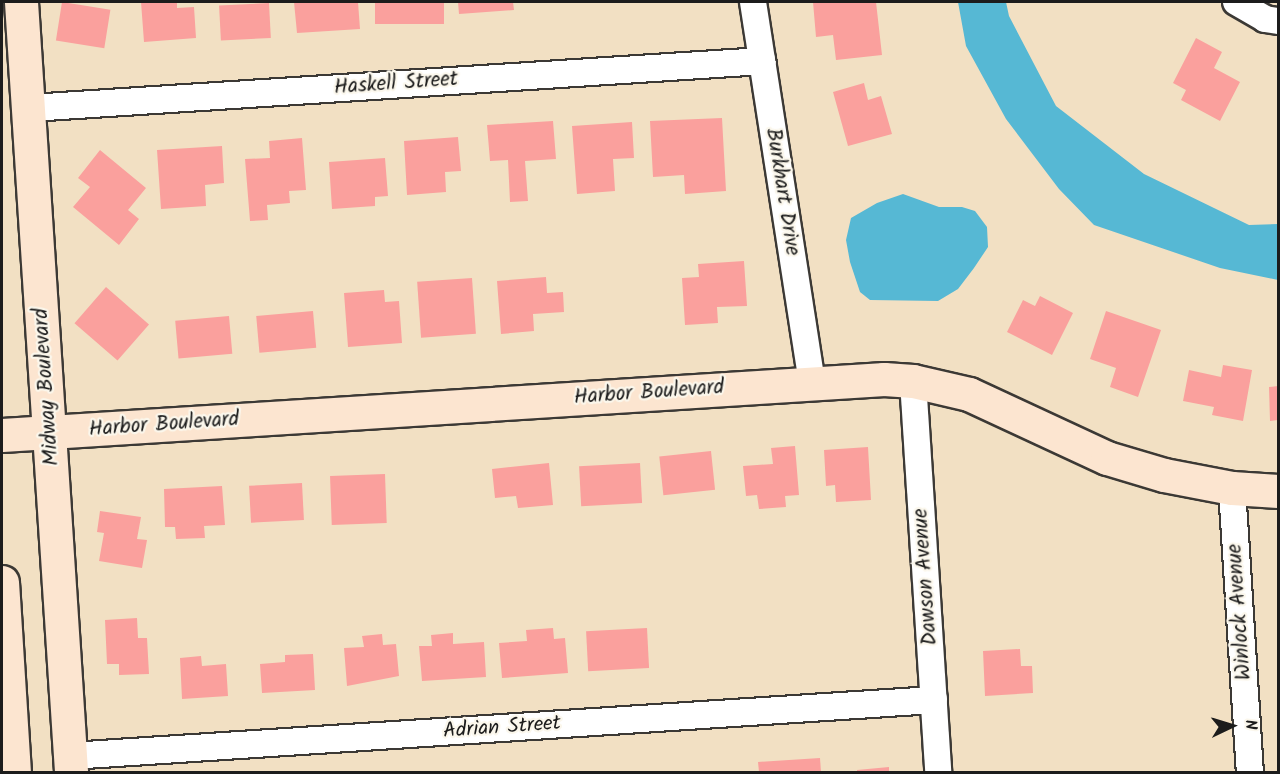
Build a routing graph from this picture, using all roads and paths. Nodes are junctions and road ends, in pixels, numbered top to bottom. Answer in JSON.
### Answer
{"nodes":[{"id":1,"x":21,"y":2,"type":"edge"},
{"id":2,"x":753,"y":2,"type":"edge"},
{"id":3,"x":1236,"y":2,"type":"edge"},
{"id":4,"x":1278,"y":21,"type":"edge"},
{"id":5,"x":762,"y":61,"type":"junction"},
{"id":6,"x":30,"y":108,"type":"junction"},
{"id":7,"x":913,"y":381,"type":"junction"},
{"id":8,"x":812,"y":383,"type":"junction"},
{"id":9,"x":50,"y":432,"type":"junction"},
{"id":10,"x":2,"y":435,"type":"edge"},
{"id":11,"x":1233,"y":488,"type":"junction"},
{"id":12,"x":1278,"y":491,"type":"edge"},
{"id":13,"x":2,"y":582,"type":"edge"},
{"id":14,"x":934,"y":700,"type":"junction"},
{"id":15,"x":70,"y":764,"type":"edge"},
{"id":16,"x":14,"y":772,"type":"edge"},
{"id":17,"x":938,"y":772,"type":"edge"},
{"id":18,"x":1250,"y":772,"type":"edge"}],
"edges":[{"from":1,"to":6,"type":"street","name":"Midway Boulevard"},
{"from":2,"to":5,"type":"street","name":"Burkhart Drive"},
{"from":3,"to":4,"type":"street"},
{"from":5,"to":6,"type":"street","name":"Haskell Street"},
{"from":5,"to":8,"type":"street","name":"Burkhart Drive"},
{"from":6,"to":9,"type":"street","name":"Midway Boulevard"},
{"from":7,"to":8,"type":"street","name":"Harbor Boulevard"},
{"from":7,"to":11,"type":"street","name":"Harbor Boulevard"},
{"from":7,"to":14,"type":"street","name":"Dawson Avenue"},
{"from":8,"to":9,"type":"street","name":"Harbor Boulevard"},
{"from":9,"to":10,"type":"street","name":"Harbor Boulevard"},
{"from":9,"to":15,"type":"street","name":"Midway Boulevard"},
{"from":11,"to":12,"type":"street","name":"Harbor Boulevard"},
{"from":11,"to":18,"type":"street","name":"Winlock Avenue"},
{"from":13,"to":16,"type":"street"},
{"from":14,"to":15,"type":"street","name":"Adrian Street"},
{"from":14,"to":17,"type":"street","name":"Dawson Avenue"}]}
